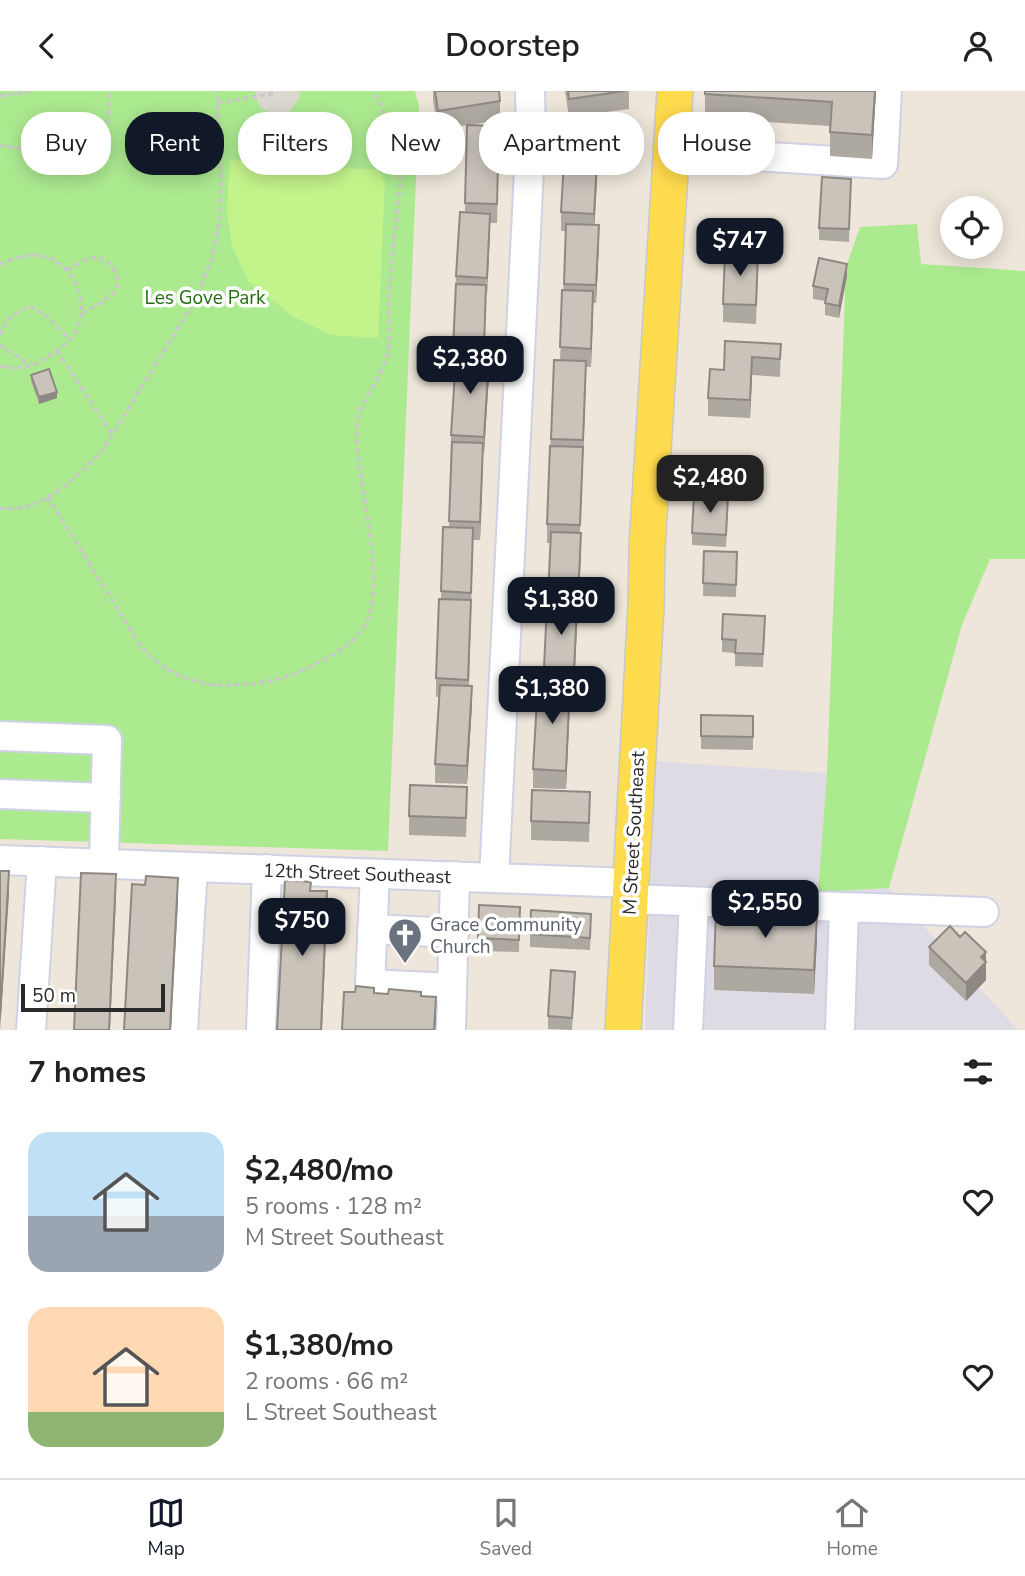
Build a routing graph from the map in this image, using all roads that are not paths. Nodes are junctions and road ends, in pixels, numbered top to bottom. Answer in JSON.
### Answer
{"nodes":[{"id":1,"x":530,"y":91,"type":"edge"},
{"id":2,"x":675,"y":91,"type":"edge"},
{"id":3,"x":887,"y":91,"type":"edge"},
{"id":4,"x":674,"y":112,"type":"edge"},
{"id":5,"x":775,"y":158,"type":"edge"},
{"id":6,"x":670,"y":175,"type":"edge"},
{"id":7,"x":0,"y":736,"type":"edge"},
{"id":8,"x":0,"y":794,"type":"edge"},
{"id":9,"x":106,"y":798,"type":"junction"},
{"id":10,"x":0,"y":860,"type":"edge"},
{"id":11,"x":42,"y":861,"type":"junction"},
{"id":12,"x":104,"y":863,"type":"junction"},
{"id":13,"x":192,"y":867,"type":"junction"},
{"id":14,"x":267,"y":869,"type":"junction"},
{"id":15,"x":375,"y":874,"type":"junction"},
{"id":16,"x":455,"y":876,"type":"junction"},
{"id":17,"x":494,"y":878,"type":"junction"},
{"id":18,"x":630,"y":891,"type":"junction"},
{"id":19,"x":694,"y":902,"type":"junction"},
{"id":20,"x":844,"y":907,"type":"junction"},
{"id":21,"x":984,"y":912,"type":"dead end"},
{"id":22,"x":372,"y":929,"type":"junction"},
{"id":23,"x":454,"y":933,"type":"junction"},
{"id":24,"x":452,"y":988,"type":"junction"},
{"id":25,"x":31,"y":1030,"type":"edge"},
{"id":26,"x":183,"y":1030,"type":"edge"},
{"id":27,"x":261,"y":1030,"type":"edge"},
{"id":28,"x":451,"y":1030,"type":"edge"},
{"id":29,"x":623,"y":1030,"type":"edge"},
{"id":30,"x":688,"y":1030,"type":"edge"},
{"id":31,"x":840,"y":1030,"type":"edge"}],
"edges":[{"from":1,"to":17,"type":"street"},
{"from":2,"to":4,"type":"main road","name":"M Street Southeast"},
{"from":3,"to":5,"type":"street"},
{"from":6,"to":18,"type":"main road","name":"M Street Southeast"},
{"from":7,"to":9,"type":"street"},
{"from":8,"to":9,"type":"street"},
{"from":9,"to":12,"type":"street"},
{"from":10,"to":11,"type":"street","name":"12th Street Southeast"},
{"from":11,"to":12,"type":"street","name":"12th Street Southeast"},
{"from":11,"to":25,"type":"street"},
{"from":12,"to":13,"type":"street","name":"12th Street Southeast"},
{"from":13,"to":14,"type":"street","name":"12th Street Southeast"},
{"from":13,"to":26,"type":"street"},
{"from":14,"to":15,"type":"street","name":"12th Street Southeast"},
{"from":14,"to":27,"type":"street"},
{"from":15,"to":16,"type":"street","name":"12th Street Southeast"},
{"from":15,"to":22,"type":"street"},
{"from":16,"to":17,"type":"street","name":"12th Street Southeast"},
{"from":16,"to":23,"type":"street"},
{"from":17,"to":18,"type":"street","name":"12th Street Southeast"},
{"from":18,"to":19,"type":"street","name":"12th Street Southeast"},
{"from":18,"to":29,"type":"main road","name":"M Street Southeast"},
{"from":19,"to":20,"type":"street","name":"12th Street Southeast"},
{"from":19,"to":30,"type":"street"},
{"from":20,"to":21,"type":"street","name":"12th Street Southeast"},
{"from":20,"to":31,"type":"street"},
{"from":22,"to":23,"type":"street"},
{"from":22,"to":24,"type":"street"},
{"from":23,"to":24,"type":"street"},
{"from":24,"to":28,"type":"street"}]}
